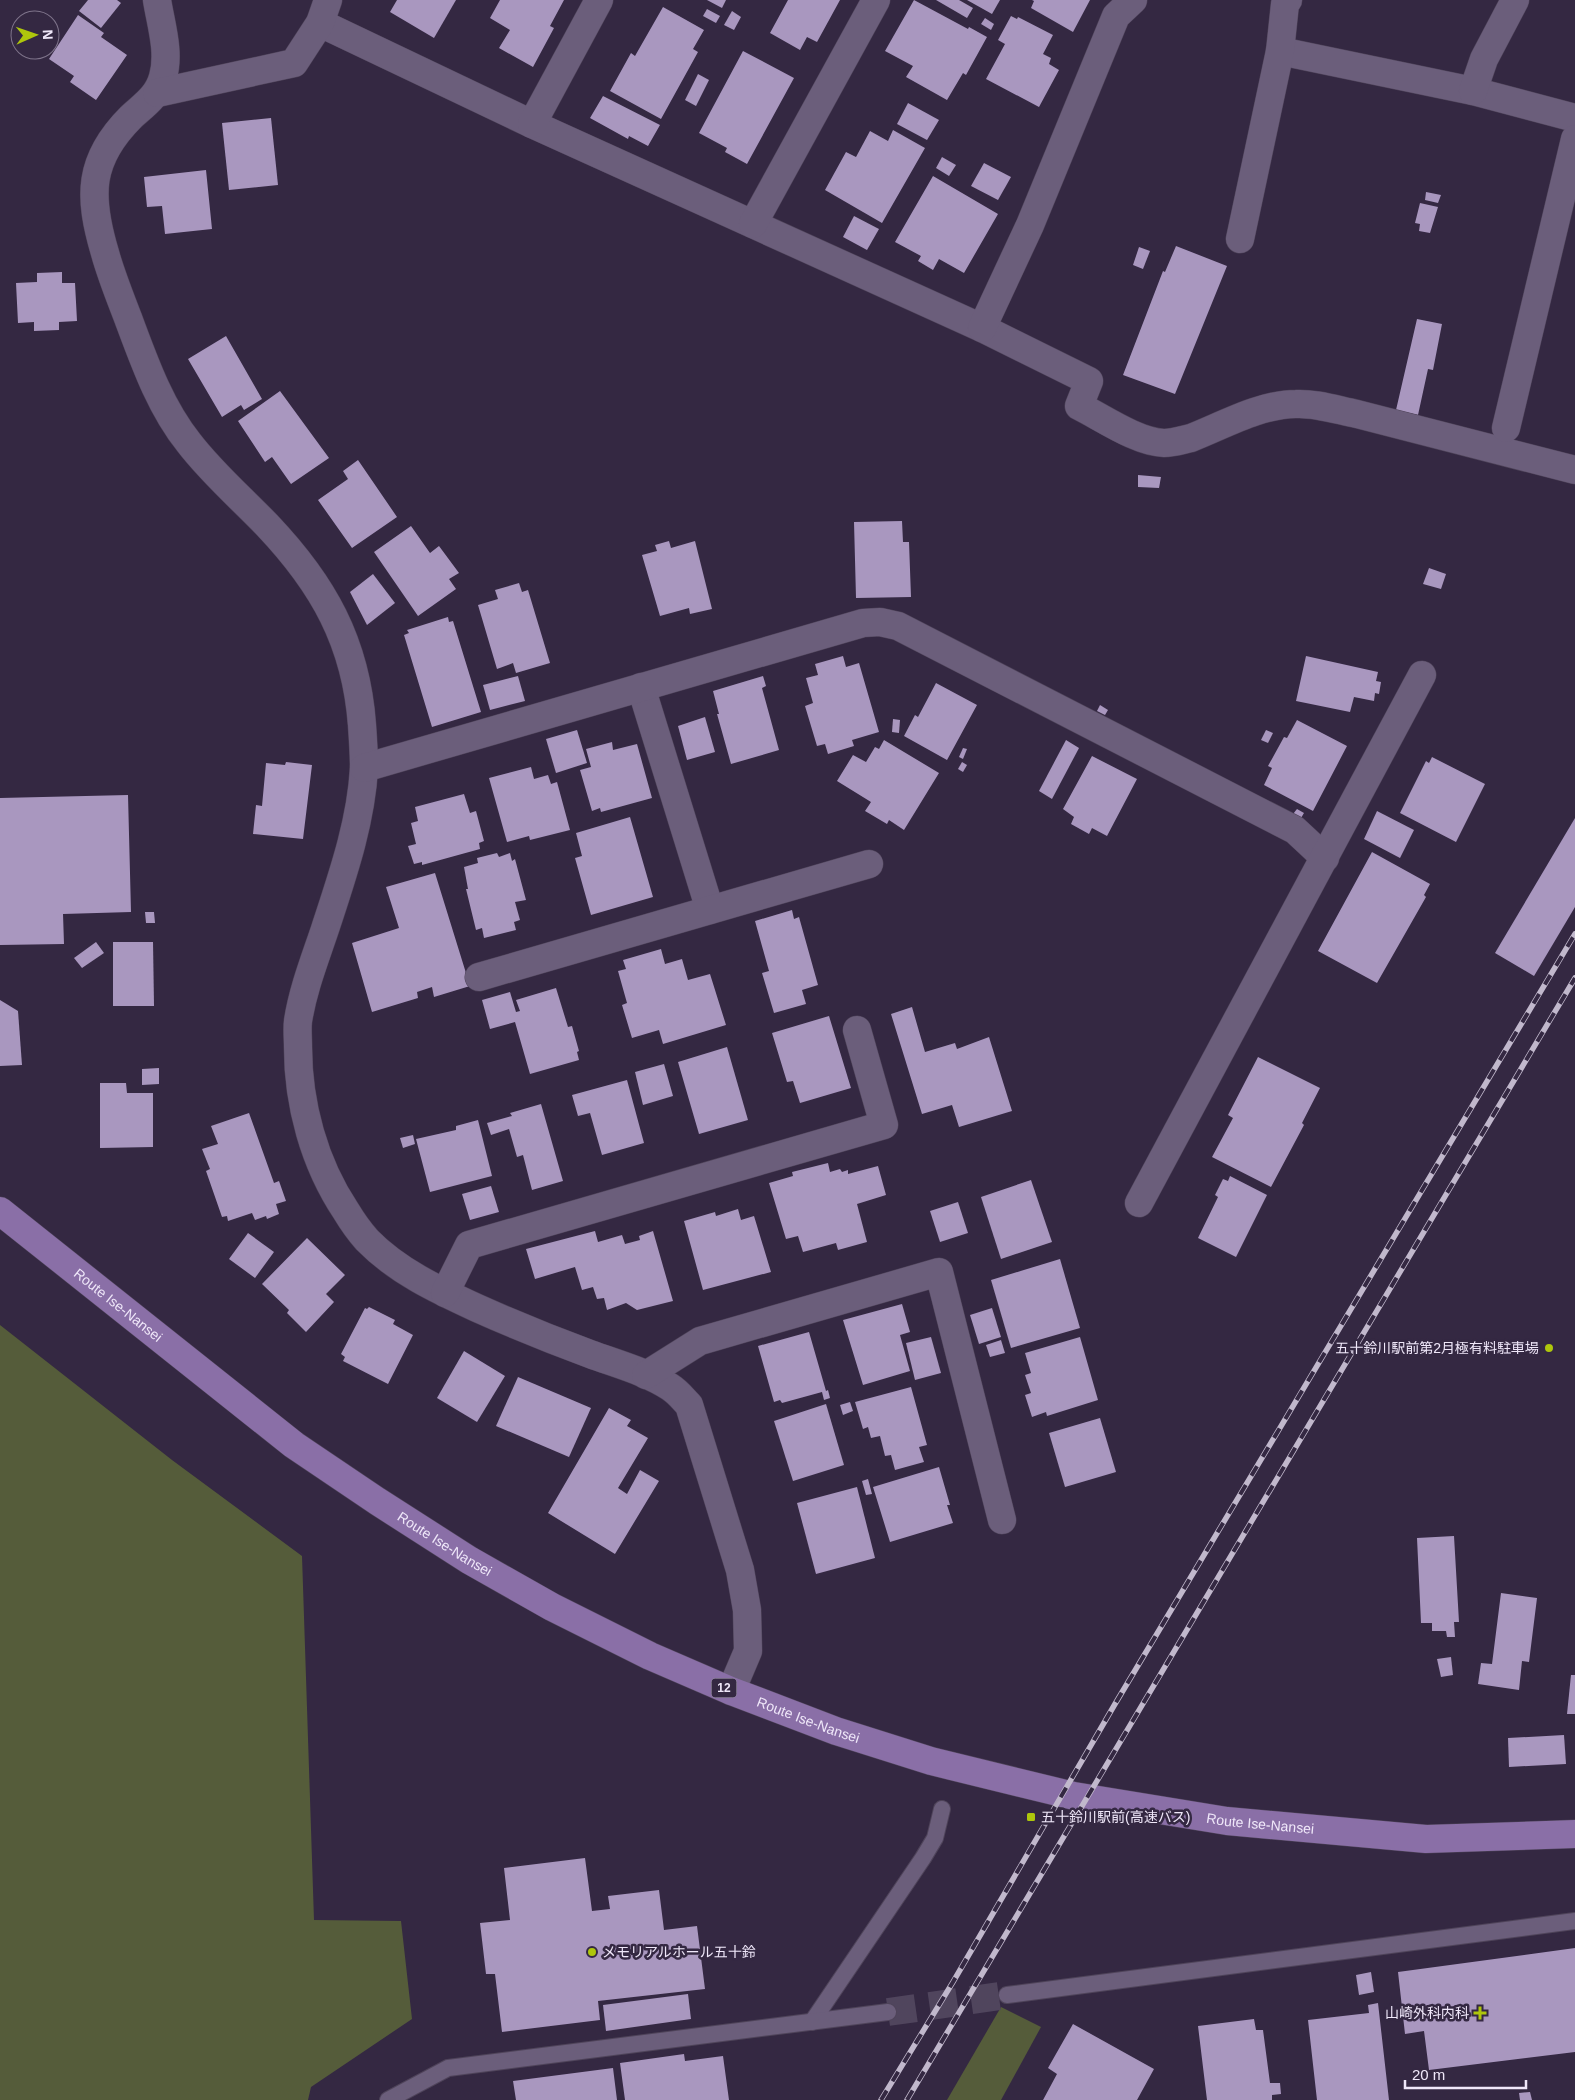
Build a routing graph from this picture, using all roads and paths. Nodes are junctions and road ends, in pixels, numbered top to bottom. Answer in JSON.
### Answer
{"nodes":[{"id":1,"x":157,"y":0,"type":"edge"},
{"id":2,"x":599,"y":0,"type":"edge"},
{"id":3,"x":876,"y":0,"type":"edge"},
{"id":4,"x":1133,"y":0,"type":"edge"},
{"id":5,"x":1288,"y":0,"type":"edge"},
{"id":6,"x":1515,"y":0,"type":"edge"},
{"id":7,"x":324,"y":12,"type":"edge"},
{"id":8,"x":1280,"y":51,"type":"junction"},
{"id":9,"x":1473,"y":91,"type":"junction"},
{"id":10,"x":157,"y":93,"type":"junction"},
{"id":11,"x":1575,"y":118,"type":"edge"},
{"id":12,"x":532,"y":124,"type":"junction"},
{"id":13,"x":1575,"y":139,"type":"edge"},
{"id":14,"x":753,"y":224,"type":"junction"},
{"id":15,"x":1240,"y":238,"type":"dead end"},
{"id":16,"x":982,"y":328,"type":"junction"},
{"id":17,"x":1506,"y":428,"type":"dead end"},
{"id":18,"x":1575,"y":470,"type":"edge"},
{"id":19,"x":1422,"y":675,"type":"dead end"},
{"id":20,"x":641,"y":687,"type":"junction"},
{"id":21,"x":364,"y":768,"type":"junction"},
{"id":22,"x":1325,"y":858,"type":"junction"},
{"id":23,"x":869,"y":864,"type":"dead end"},
{"id":24,"x":710,"y":910,"type":"junction"},
{"id":25,"x":479,"y":977,"type":"dead end"},
{"id":26,"x":857,"y":1030,"type":"dead end"},
{"id":27,"x":1139,"y":1203,"type":"dead end"},
{"id":28,"x":0,"y":1211,"type":"edge"},
{"id":29,"x":445,"y":1293,"type":"junction"},
{"id":30,"x":646,"y":1375,"type":"junction"},
{"id":31,"x":1002,"y":1520,"type":"dead end"},
{"id":32,"x":731,"y":1691,"type":"junction"},
{"id":33,"x":942,"y":1809,"type":"dead end"},
{"id":34,"x":1575,"y":1834,"type":"edge"},
{"id":35,"x":1575,"y":1921,"type":"edge"},
{"id":36,"x":1007,"y":1995,"type":"tunnel mouth"},
{"id":37,"x":888,"y":2012,"type":"tunnel mouth"},
{"id":38,"x":812,"y":2022,"type":"junction"},
{"id":39,"x":388,"y":2100,"type":"edge"}],
"edges":[{"from":1,"to":10,"type":"street"},
{"from":2,"to":12,"type":"street"},
{"from":3,"to":14,"type":"street"},
{"from":4,"to":16,"type":"street"},
{"from":5,"to":8,"type":"street"},
{"from":6,"to":9,"type":"street"},
{"from":7,"to":10,"type":"street"},
{"from":7,"to":12,"type":"street"},
{"from":8,"to":9,"type":"street"},
{"from":8,"to":15,"type":"street"},
{"from":9,"to":11,"type":"street"},
{"from":10,"to":21,"type":"street"},
{"from":12,"to":14,"type":"street"},
{"from":13,"to":17,"type":"street"},
{"from":14,"to":16,"type":"street"},
{"from":16,"to":18,"type":"street"},
{"from":19,"to":22,"type":"street"},
{"from":20,"to":21,"type":"street"},
{"from":20,"to":22,"type":"street"},
{"from":20,"to":24,"type":"street"},
{"from":21,"to":29,"type":"street"},
{"from":22,"to":27,"type":"street"},
{"from":23,"to":24,"type":"street"},
{"from":24,"to":25,"type":"street"},
{"from":26,"to":29,"type":"street"},
{"from":28,"to":32,"type":"main road","name":"Route Ise-Nansei","number":"12"},
{"from":29,"to":30,"type":"street"},
{"from":30,"to":31,"type":"street"},
{"from":30,"to":32,"type":"street"},
{"from":32,"to":34,"type":"main road","name":"Route Ise-Nansei","number":"12"},
{"from":33,"to":38,"type":"lane"},
{"from":35,"to":36,"type":"lane"},
{"from":37,"to":38,"type":"lane"},
{"from":38,"to":39,"type":"lane"}]}
